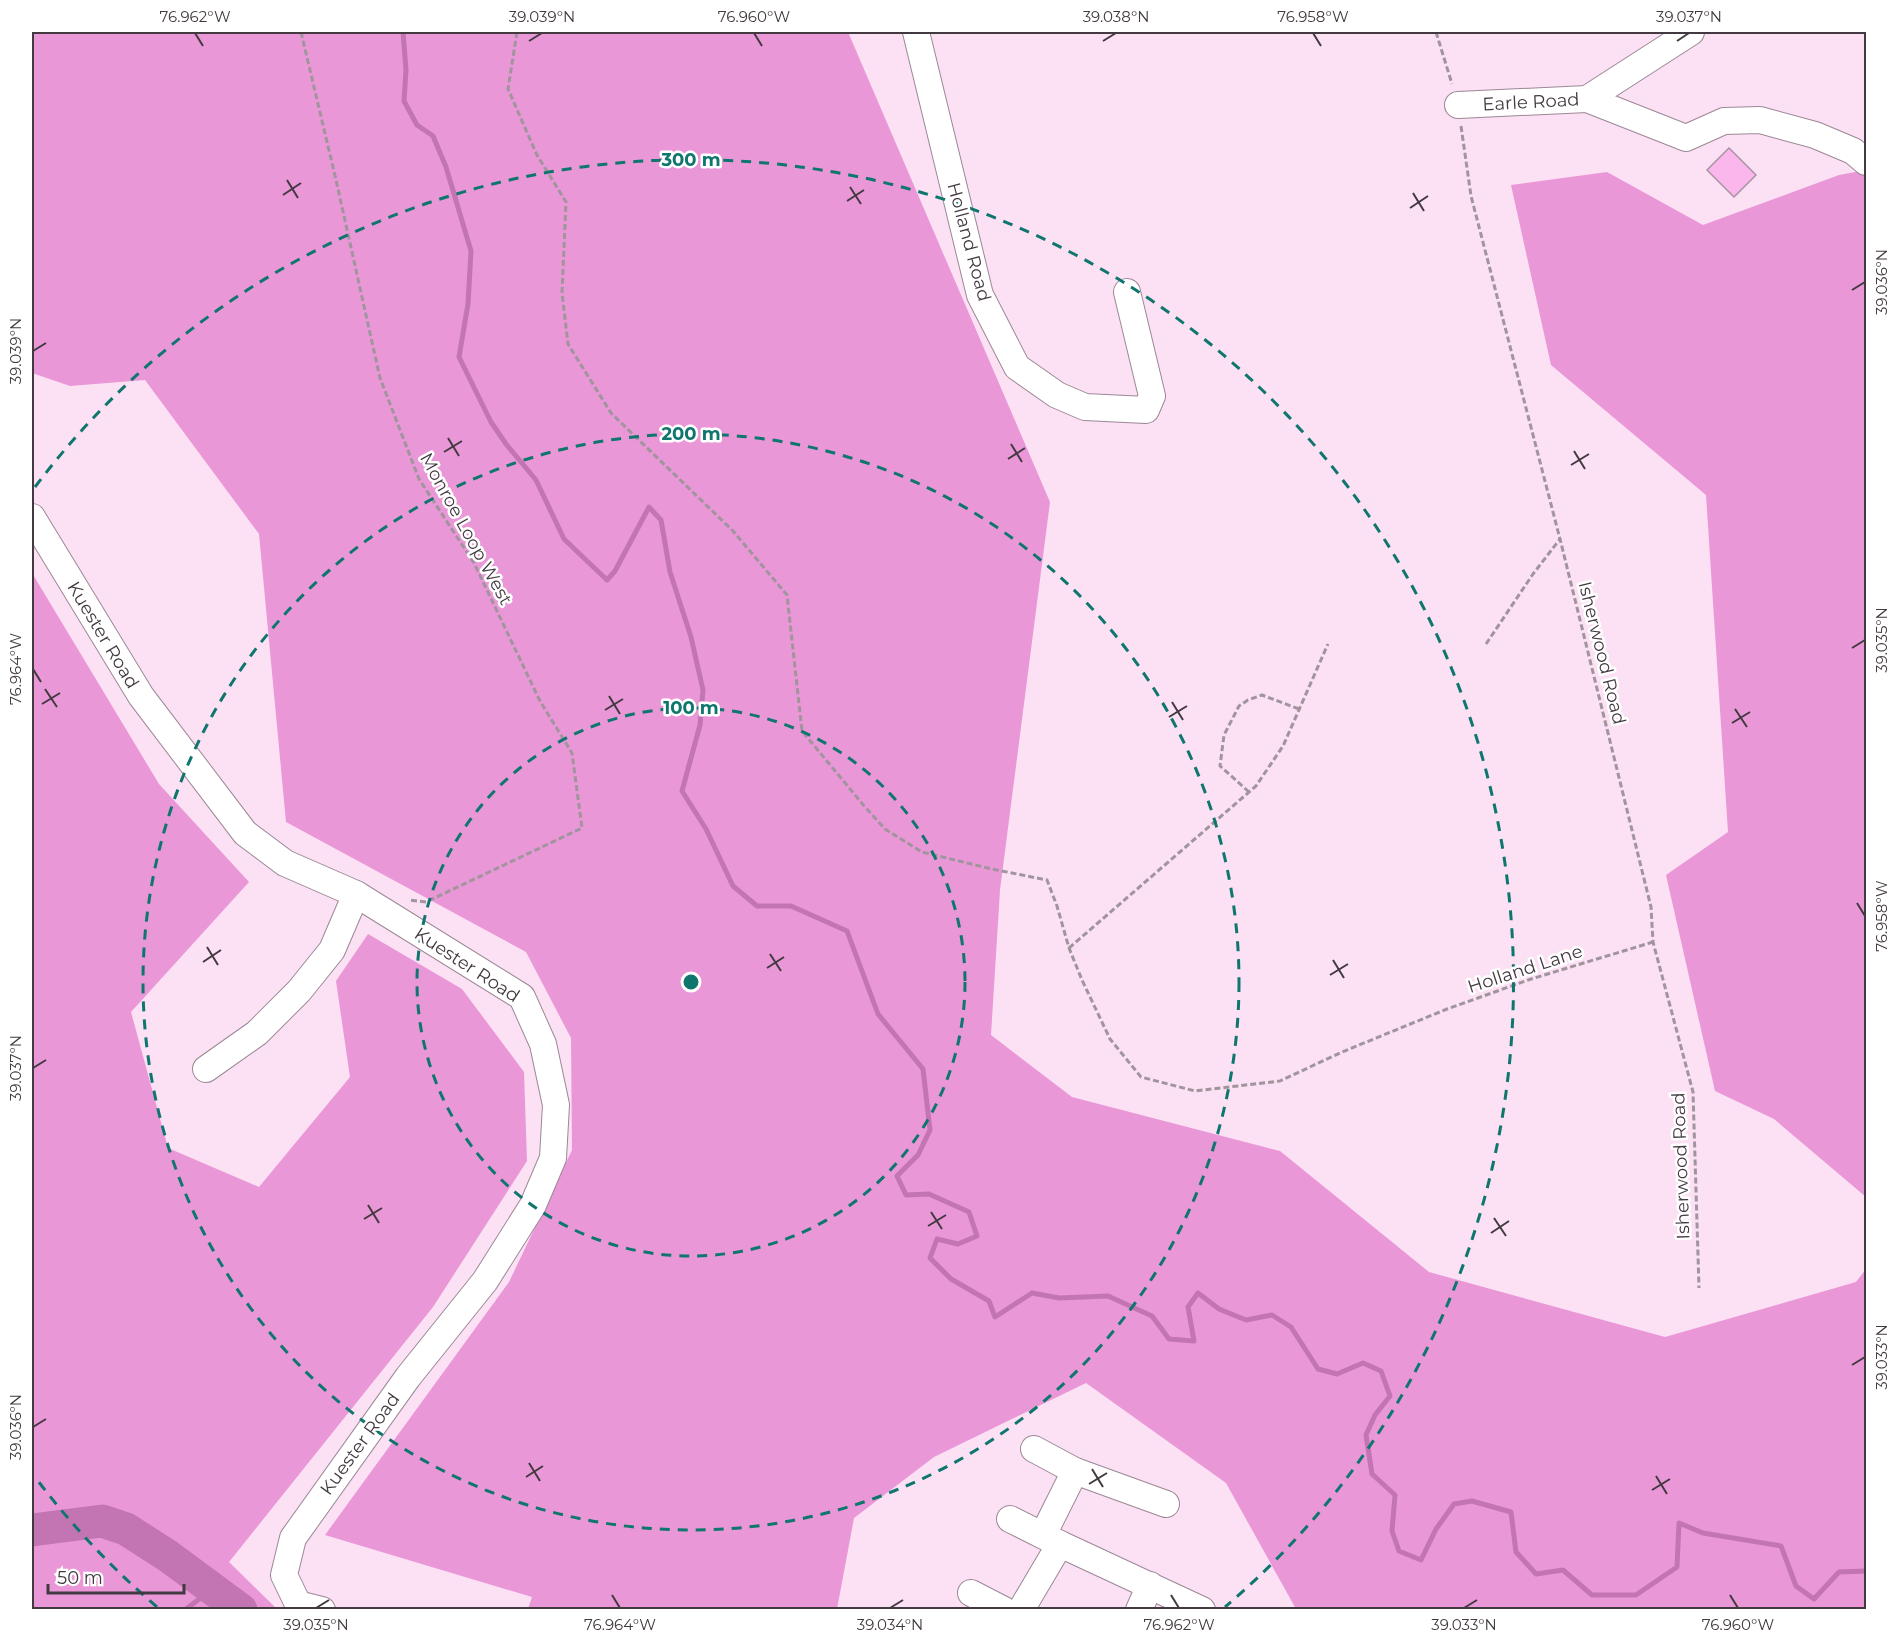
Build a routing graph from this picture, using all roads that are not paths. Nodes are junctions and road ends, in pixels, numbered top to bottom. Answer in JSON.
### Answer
{"nodes":[{"id":1,"x":916,"y":32,"type":"edge"},
{"id":2,"x":1691,"y":32,"type":"edge"},
{"id":3,"x":1587,"y":99,"type":"junction"},
{"id":4,"x":1458,"y":105,"type":"road end"},
{"id":5,"x":1866,"y":162,"type":"edge"},
{"id":6,"x":1127,"y":292,"type":"dead end"},
{"id":7,"x":32,"y":517,"type":"edge"},
{"id":8,"x":356,"y":894,"type":"junction"},
{"id":9,"x":206,"y":1069,"type":"dead end"},
{"id":10,"x":1034,"y":1449,"type":"dead end"},
{"id":11,"x":1075,"y":1471,"type":"junction"},
{"id":12,"x":1166,"y":1504,"type":"dead end"},
{"id":13,"x":1010,"y":1519,"type":"dead end"},
{"id":14,"x":1051,"y":1540,"type":"junction"},
{"id":15,"x":1150,"y":1585,"type":"junction"},
{"id":16,"x":971,"y":1593,"type":"dead end"},
{"id":17,"x":322,"y":1610,"type":"edge"},
{"id":18,"x":1004,"y":1610,"type":"edge"},
{"id":19,"x":1021,"y":1610,"type":"edge"},
{"id":20,"x":1139,"y":1610,"type":"edge"},
{"id":21,"x":1202,"y":1610,"type":"edge"}],
"edges":[{"from":1,"to":6,"type":"street","name":"Holland Road"},
{"from":2,"to":3,"type":"street","name":"Earle Road"},
{"from":3,"to":4,"type":"street","name":"Earle Road"},
{"from":3,"to":5,"type":"street"},
{"from":7,"to":8,"type":"street","name":"Kuester Road"},
{"from":8,"to":9,"type":"street"},
{"from":8,"to":17,"type":"street","name":"Kuester Road"},
{"from":10,"to":11,"type":"street"},
{"from":11,"to":12,"type":"street"},
{"from":11,"to":14,"type":"street"},
{"from":13,"to":14,"type":"street"},
{"from":14,"to":15,"type":"street"},
{"from":14,"to":19,"type":"street"},
{"from":15,"to":20,"type":"street"},
{"from":15,"to":21,"type":"street"},
{"from":16,"to":18,"type":"street"}]}
